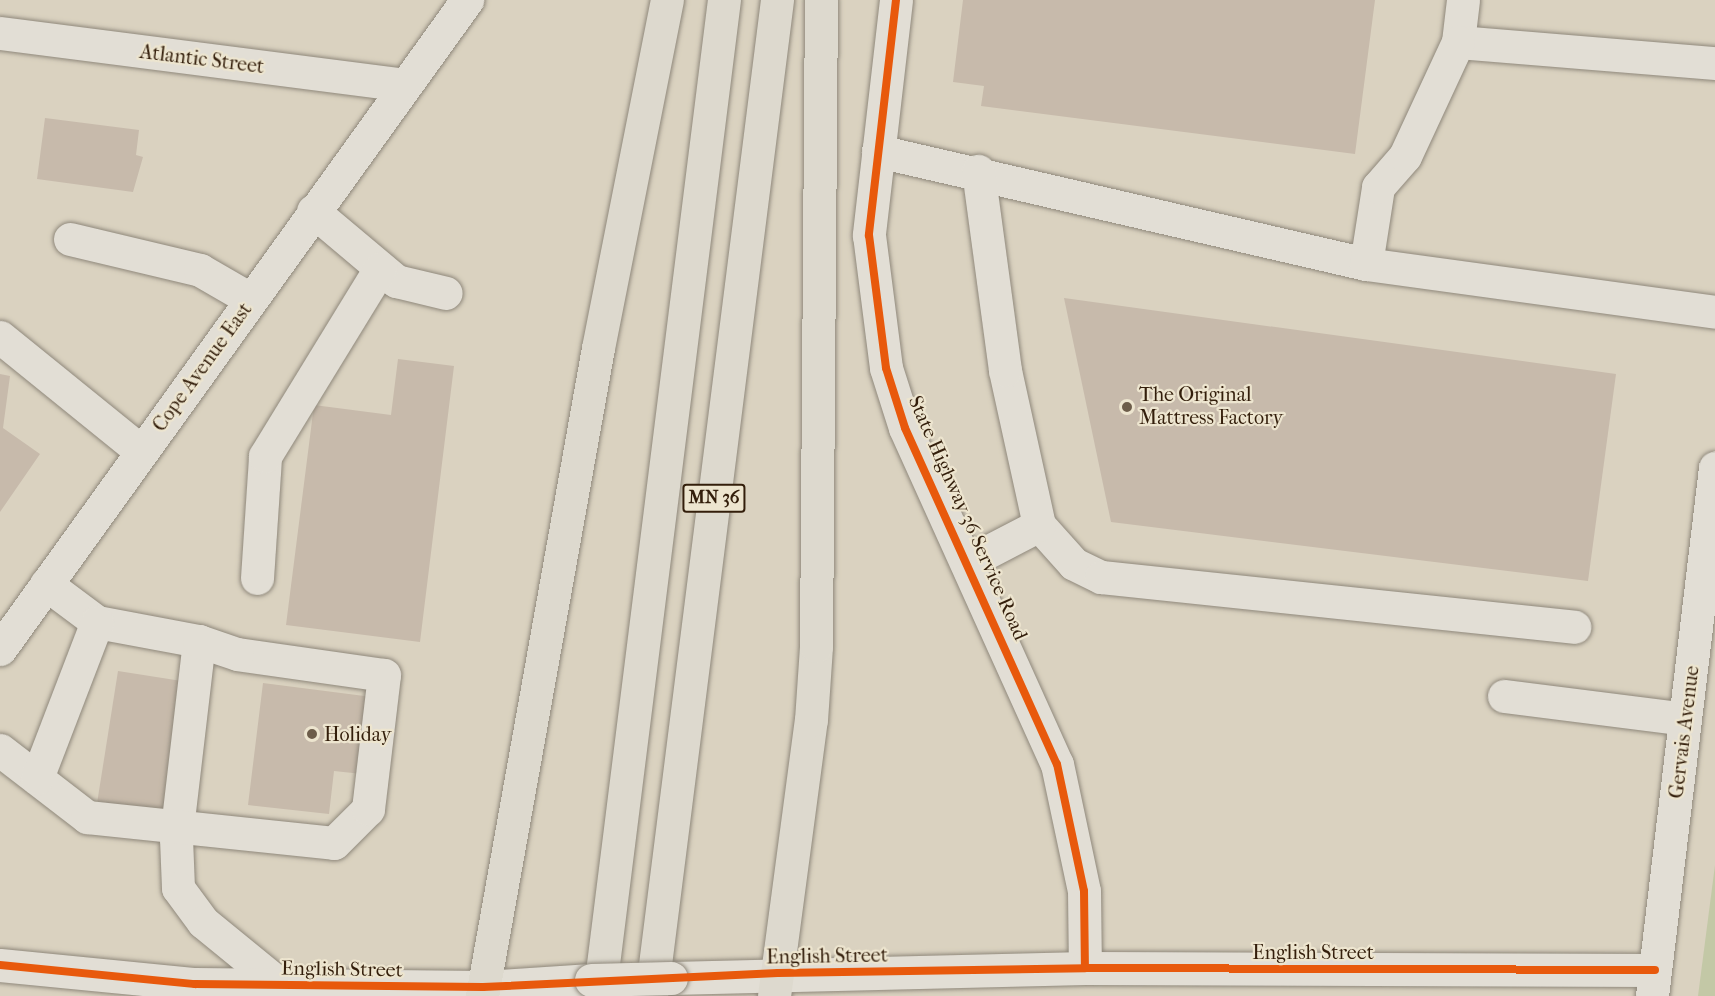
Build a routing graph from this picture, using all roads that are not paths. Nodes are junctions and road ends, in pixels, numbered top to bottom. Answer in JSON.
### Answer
{"nodes":[{"id":1,"x":467,"y":0,"type":"edge"},
{"id":2,"x":667,"y":0,"type":"edge"},
{"id":3,"x":724,"y":0,"type":"edge"},
{"id":4,"x":777,"y":0,"type":"edge"},
{"id":5,"x":821,"y":0,"type":"edge"},
{"id":6,"x":896,"y":0,"type":"edge"},
{"id":7,"x":1463,"y":0,"type":"edge"},
{"id":8,"x":0,"y":33,"type":"edge"},
{"id":9,"x":1458,"y":42,"type":"junction"},
{"id":10,"x":1715,"y":63,"type":"edge"},
{"id":11,"x":404,"y":85,"type":"junction"},
{"id":12,"x":878,"y":151,"type":"junction"},
{"id":13,"x":978,"y":171,"type":"junction"},
{"id":14,"x":313,"y":212,"type":"junction"},
{"id":15,"x":70,"y":239,"type":"dead end"},
{"id":16,"x":1366,"y":264,"type":"junction"},
{"id":17,"x":380,"y":268,"type":"junction"},
{"id":18,"x":446,"y":293,"type":"dead end"},
{"id":19,"x":250,"y":299,"type":"junction"},
{"id":20,"x":1715,"y":312,"type":"edge"},
{"id":21,"x":0,"y":337,"type":"edge"},
{"id":22,"x":141,"y":451,"type":"junction"},
{"id":23,"x":1715,"y":468,"type":"edge"},
{"id":24,"x":1039,"y":525,"type":"junction"},
{"id":25,"x":968,"y":562,"type":"junction"},
{"id":26,"x":256,"y":578,"type":"dead end"},
{"id":27,"x":46,"y":584,"type":"junction"},
{"id":28,"x":97,"y":622,"type":"junction"},
{"id":29,"x":1574,"y":627,"type":"dead end"},
{"id":30,"x":199,"y":641,"type":"junction"},
{"id":31,"x":0,"y":649,"type":"edge"},
{"id":32,"x":1504,"y":696,"type":"dead end"},
{"id":33,"x":1685,"y":719,"type":"junction"},
{"id":34,"x":0,"y":750,"type":"edge"},
{"id":35,"x":37,"y":778,"type":"junction"},
{"id":36,"x":177,"y":827,"type":"junction"},
{"id":37,"x":0,"y":965,"type":"edge"},
{"id":38,"x":1085,"y":968,"type":"junction"},
{"id":39,"x":1654,"y":983,"type":"edge"},
{"id":40,"x":279,"y":984,"type":"junction"},
{"id":41,"x":776,"y":985,"type":"edge"},
{"id":42,"x":482,"y":991,"type":"edge"},
{"id":43,"x":599,"y":996,"type":"edge"},
{"id":44,"x":651,"y":996,"type":"edge"}],
"edges":[{"from":1,"to":11,"type":"street","name":"Cope Avenue East"},
{"from":2,"to":42,"type":"highway"},
{"from":3,"to":43,"type":"highway","number":"MN 36"},
{"from":4,"to":44,"type":"highway","number":"MN 36"},
{"from":5,"to":41,"type":"highway"},
{"from":6,"to":12,"type":"street","name":"State Highway 36 Service Road"},
{"from":7,"to":9,"type":"street"},
{"from":8,"to":11,"type":"street","name":"Atlantic Street"},
{"from":9,"to":10,"type":"street"},
{"from":9,"to":16,"type":"street"},
{"from":11,"to":14,"type":"street","name":"Cope Avenue East"},
{"from":12,"to":13,"type":"street"},
{"from":12,"to":25,"type":"street","name":"State Highway 36 Service Road"},
{"from":13,"to":16,"type":"street"},
{"from":13,"to":24,"type":"street"},
{"from":14,"to":17,"type":"street"},
{"from":14,"to":19,"type":"street","name":"Cope Avenue East"},
{"from":15,"to":19,"type":"street"},
{"from":16,"to":20,"type":"street"},
{"from":17,"to":18,"type":"street"},
{"from":17,"to":26,"type":"street"},
{"from":19,"to":22,"type":"street","name":"Cope Avenue East"},
{"from":21,"to":22,"type":"street"},
{"from":22,"to":27,"type":"street","name":"Cope Avenue East"},
{"from":23,"to":33,"type":"street","name":"Gervais Avenue"},
{"from":24,"to":25,"type":"street"},
{"from":24,"to":29,"type":"street"},
{"from":25,"to":38,"type":"street","name":"State Highway 36 Service Road"},
{"from":27,"to":28,"type":"street"},
{"from":27,"to":31,"type":"street","name":"Cope Avenue East"},
{"from":28,"to":30,"type":"street"},
{"from":28,"to":35,"type":"street"},
{"from":30,"to":36,"type":"street"},
{"from":30,"to":36,"type":"street"},
{"from":32,"to":33,"type":"street"},
{"from":33,"to":39,"type":"street","name":"Gervais Avenue"},
{"from":34,"to":35,"type":"street"},
{"from":35,"to":36,"type":"street"},
{"from":36,"to":40,"type":"street"},
{"from":37,"to":40,"type":"street","name":"English Street"},
{"from":38,"to":39,"type":"street","name":"English Street"},
{"from":38,"to":41,"type":"street","name":"English Street"},
{"from":40,"to":42,"type":"street","name":"English Street"},
{"from":41,"to":42,"type":"street","name":"English Street","bridge":true}]}
